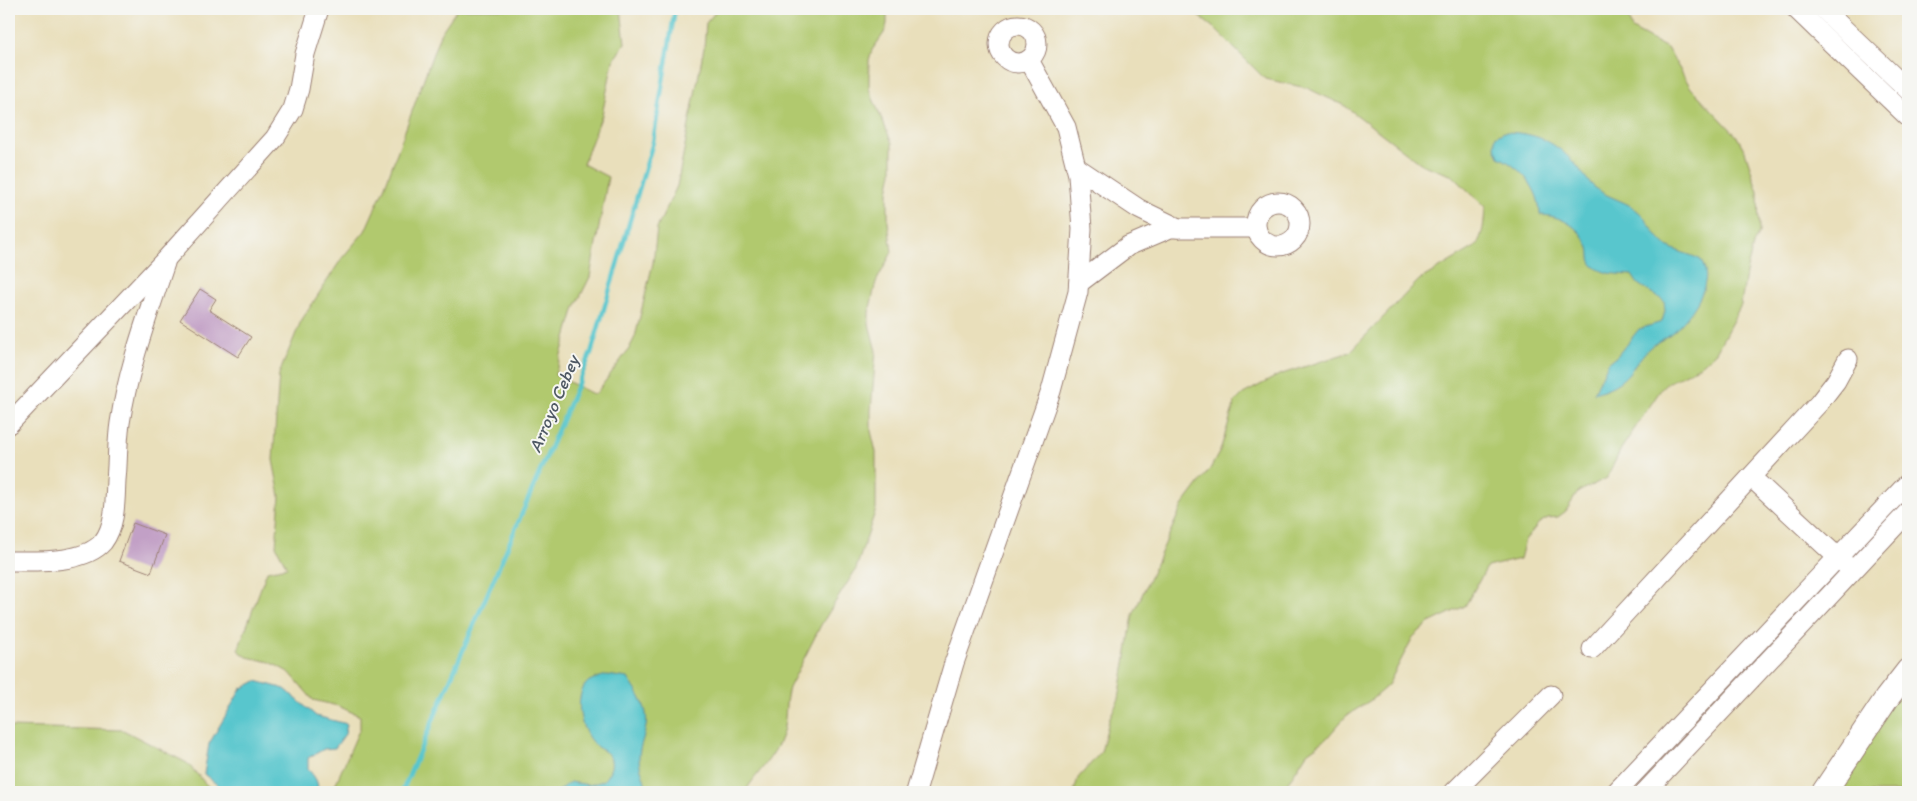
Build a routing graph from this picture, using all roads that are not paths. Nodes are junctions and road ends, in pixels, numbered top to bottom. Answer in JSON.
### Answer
{"nodes":[{"id":1,"x":319,"y":9,"type":"edge"},
{"id":2,"x":1796,"y":9,"type":"edge"},
{"id":3,"x":1823,"y":9,"type":"edge"},
{"id":4,"x":1028,"y":60,"type":"dead end"},
{"id":5,"x":1908,"y":90,"type":"edge"},
{"id":6,"x":1908,"y":117,"type":"edge"},
{"id":7,"x":1076,"y":167,"type":"junction"},
{"id":8,"x":1178,"y":228,"type":"junction"},
{"id":9,"x":1256,"y":228,"type":"dead end"},
{"id":10,"x":166,"y":259,"type":"junction"},
{"id":11,"x":1079,"y":283,"type":"junction"},
{"id":12,"x":1848,"y":358,"type":"dead end"},
{"id":13,"x":9,"y":424,"type":"edge"},
{"id":14,"x":1751,"y":477,"type":"junction"},
{"id":15,"x":1908,"y":483,"type":"edge"},
{"id":16,"x":1908,"y":512,"type":"edge"},
{"id":17,"x":1838,"y":558,"type":"junction"},
{"id":18,"x":9,"y":561,"type":"edge"},
{"id":19,"x":1854,"y":572,"type":"junction"},
{"id":20,"x":1592,"y":650,"type":"dead end"},
{"id":21,"x":1908,"y":671,"type":"edge"},
{"id":22,"x":1550,"y":695,"type":"dead end"},
{"id":23,"x":916,"y":792,"type":"edge"},
{"id":24,"x":1454,"y":792,"type":"edge"},
{"id":25,"x":1616,"y":792,"type":"edge"},
{"id":26,"x":1646,"y":792,"type":"edge"},
{"id":27,"x":1824,"y":792,"type":"edge"}],
"edges":[{"from":1,"to":10,"type":"street"},
{"from":2,"to":6,"type":"street"},
{"from":3,"to":5,"type":"street"},
{"from":4,"to":7,"type":"street"},
{"from":7,"to":8,"type":"street"},
{"from":7,"to":11,"type":"street"},
{"from":8,"to":9,"type":"street"},
{"from":8,"to":11,"type":"street"},
{"from":10,"to":13,"type":"street"},
{"from":10,"to":18,"type":"street"},
{"from":11,"to":23,"type":"street"},
{"from":12,"to":14,"type":"street"},
{"from":14,"to":17,"type":"street"},
{"from":14,"to":20,"type":"street"},
{"from":15,"to":17,"type":"street"},
{"from":16,"to":19,"type":"street"},
{"from":17,"to":19,"type":"street"},
{"from":17,"to":25,"type":"street"},
{"from":19,"to":26,"type":"street"},
{"from":21,"to":27,"type":"main road"},
{"from":22,"to":24,"type":"street"}]}
